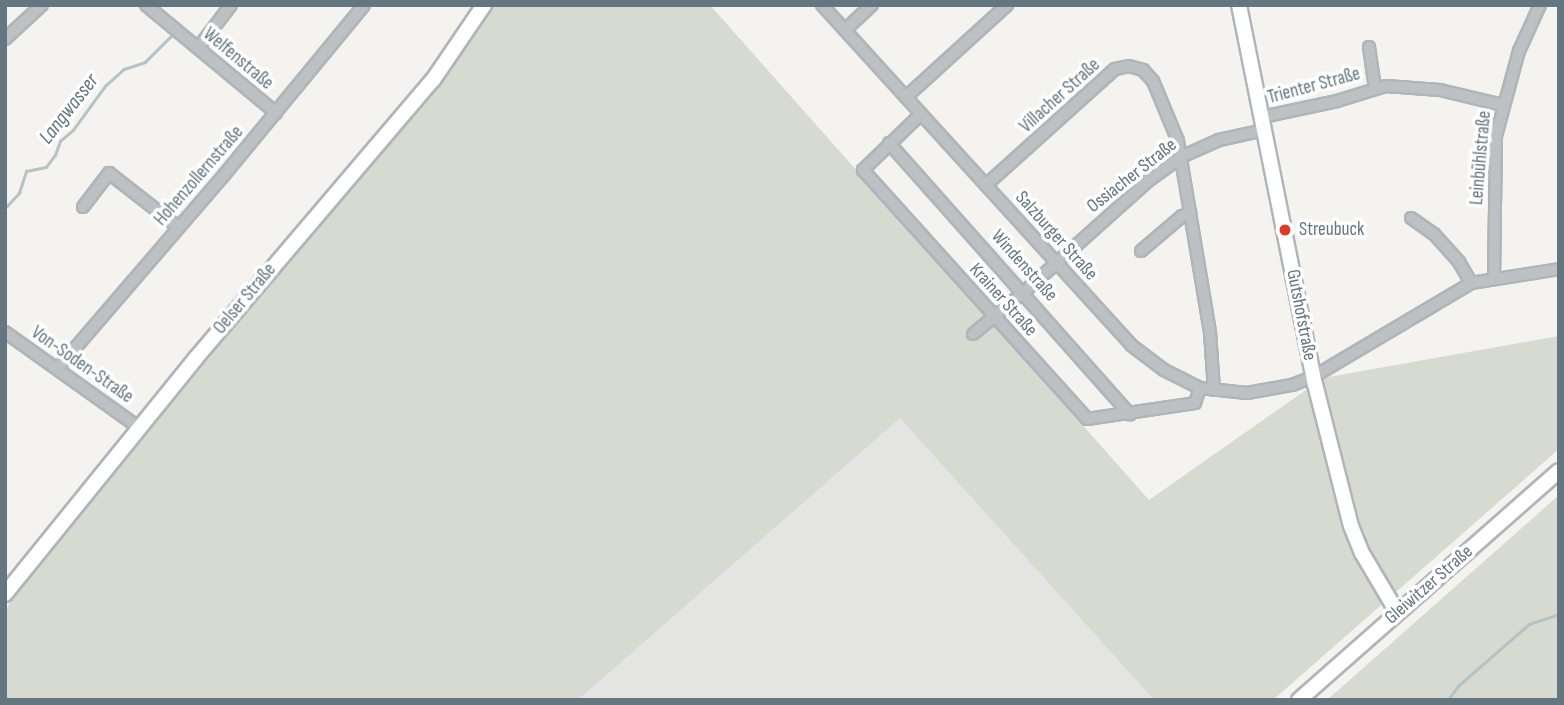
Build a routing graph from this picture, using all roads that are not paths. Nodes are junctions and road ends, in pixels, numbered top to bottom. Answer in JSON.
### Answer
{"nodes":[{"id":1,"x":42,"y":5,"type":"edge"},
{"id":2,"x":146,"y":5,"type":"edge"},
{"id":3,"x":231,"y":5,"type":"edge"},
{"id":4,"x":364,"y":5,"type":"edge"},
{"id":5,"x":484,"y":5,"type":"edge"},
{"id":6,"x":822,"y":5,"type":"edge"},
{"id":7,"x":872,"y":5,"type":"edge"},
{"id":8,"x":1007,"y":5,"type":"edge"},
{"id":9,"x":1239,"y":5,"type":"edge"},
{"id":10,"x":1540,"y":5,"type":"edge"},
{"id":11,"x":845,"y":30,"type":"junction"},
{"id":12,"x":5,"y":39,"type":"edge"},
{"id":13,"x":1369,"y":47,"type":"dead end"},
{"id":14,"x":198,"y":48,"type":"junction"},
{"id":15,"x":1375,"y":88,"type":"junction"},
{"id":16,"x":906,"y":97,"type":"junction"},
{"id":17,"x":1503,"y":105,"type":"junction"},
{"id":18,"x":276,"y":113,"type":"junction"},
{"id":19,"x":921,"y":114,"type":"junction"},
{"id":20,"x":1263,"y":123,"type":"junction"},
{"id":21,"x":889,"y":143,"type":"junction"},
{"id":22,"x":1181,"y":157,"type":"junction"},
{"id":23,"x":986,"y":186,"type":"junction"},
{"id":24,"x":83,"y":207,"type":"dead end"},
{"id":25,"x":1191,"y":213,"type":"junction"},
{"id":26,"x":1411,"y":218,"type":"dead end"},
{"id":27,"x":178,"y":227,"type":"junction"},
{"id":28,"x":1142,"y":251,"type":"dead end"},
{"id":29,"x":1056,"y":262,"type":"junction"},
{"id":30,"x":1559,"y":269,"type":"edge"},
{"id":31,"x":1494,"y":279,"type":"junction"},
{"id":32,"x":1471,"y":283,"type":"junction"},
{"id":33,"x":1024,"y":292,"type":"junction"},
{"id":34,"x":995,"y":318,"type":"junction"},
{"id":35,"x":5,"y":332,"type":"edge"},
{"id":36,"x":973,"y":334,"type":"dead end"},
{"id":37,"x":58,"y":368,"type":"junction"},
{"id":38,"x":1313,"y":377,"type":"junction"},
{"id":39,"x":1200,"y":388,"type":"junction"},
{"id":40,"x":1214,"y":390,"type":"junction"},
{"id":41,"x":1130,"y":414,"type":"junction"},
{"id":42,"x":138,"y":428,"type":"junction"},
{"id":43,"x":1559,"y":471,"type":"edge"},
{"id":44,"x":5,"y":594,"type":"edge"},
{"id":45,"x":1397,"y":612,"type":"junction"},
{"id":46,"x":1299,"y":700,"type":"edge"}],
"edges":[{"from":1,"to":12,"type":"street"},
{"from":2,"to":14,"type":"street","name":"Welfenstraße"},
{"from":3,"to":14,"type":"street"},
{"from":4,"to":18,"type":"street","name":"Hohenzollernstraße"},
{"from":5,"to":42,"type":"main road","name":"Oelser Straße"},
{"from":6,"to":11,"type":"street","name":"Salzburger Straße"},
{"from":7,"to":11,"type":"street"},
{"from":8,"to":16,"type":"street"},
{"from":9,"to":20,"type":"main road","name":"Gutshofstraße"},
{"from":10,"to":17,"type":"street","name":"Leinbühlstraße"},
{"from":11,"to":16,"type":"street","name":"Salzburger Straße"},
{"from":13,"to":15,"type":"street","name":"Trienter Straße"},
{"from":14,"to":18,"type":"street","name":"Welfenstraße"},
{"from":15,"to":17,"type":"street","name":"Trienter Straße"},
{"from":15,"to":20,"type":"street","name":"Trienter Straße"},
{"from":16,"to":19,"type":"street","name":"Salzburger Straße"},
{"from":17,"to":31,"type":"street","name":"Leinbühlstraße"},
{"from":18,"to":27,"type":"street","name":"Hohenzollernstraße"},
{"from":19,"to":21,"type":"street","name":"Krainer Straße"},
{"from":19,"to":23,"type":"street","name":"Salzburger Straße"},
{"from":20,"to":22,"type":"street","name":"Ossiacher Straße"},
{"from":20,"to":38,"type":"main road","name":"Gutshofstraße"},
{"from":21,"to":33,"type":"street","name":"Windenstraße"},
{"from":21,"to":34,"type":"street","name":"Krainer Straße"},
{"from":22,"to":23,"type":"street","name":"Villacher Straße"},
{"from":22,"to":25,"type":"street","name":"Villacher Straße"},
{"from":22,"to":29,"type":"street","name":"Ossiacher Straße"},
{"from":23,"to":29,"type":"street","name":"Salzburger Straße"},
{"from":24,"to":27,"type":"street"},
{"from":25,"to":28,"type":"street"},
{"from":25,"to":40,"type":"street","name":"Villacher Straße"},
{"from":26,"to":32,"type":"street"},
{"from":27,"to":37,"type":"street","name":"Hohenzollernstraße"},
{"from":29,"to":33,"type":"street","name":"Ossiacher Straße"},
{"from":29,"to":39,"type":"street","name":"Salzburger Straße"},
{"from":30,"to":31,"type":"street"},
{"from":31,"to":32,"type":"street"},
{"from":32,"to":38,"type":"street"},
{"from":33,"to":34,"type":"street","name":"Ossiacher Straße"},
{"from":33,"to":41,"type":"street","name":"Windenstraße"},
{"from":34,"to":36,"type":"street","name":"Ossiacher Straße"},
{"from":34,"to":41,"type":"street","name":"Krainer Straße"},
{"from":35,"to":37,"type":"street","name":"Von-Soden-Straße"},
{"from":37,"to":42,"type":"street","name":"Von-Soden-Straße"},
{"from":38,"to":40,"type":"street","name":"Salzburger Straße"},
{"from":38,"to":45,"type":"main road","name":"Gutshofstraße"},
{"from":39,"to":40,"type":"street","name":"Salzburger Straße"},
{"from":39,"to":41,"type":"street","name":"Krainer Straße"},
{"from":42,"to":44,"type":"main road","name":"Oelser Straße"},
{"from":43,"to":45,"type":"main road","name":"Gleiwitzer Straße"},
{"from":45,"to":46,"type":"main road","name":"Gleiwitzer Straße"}]}
